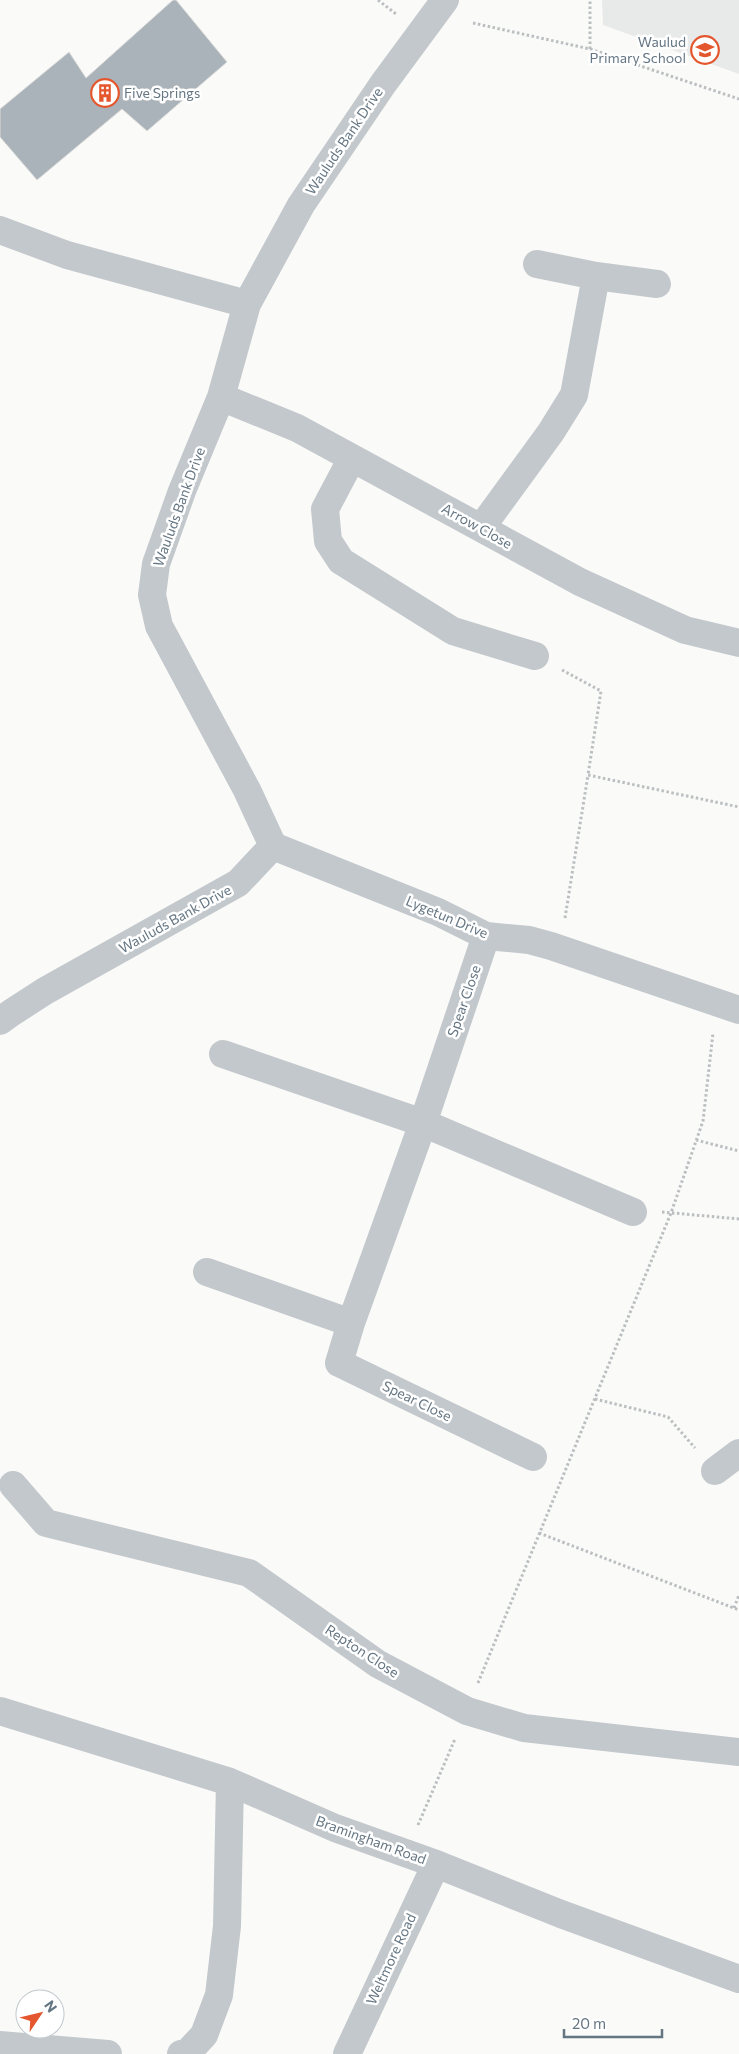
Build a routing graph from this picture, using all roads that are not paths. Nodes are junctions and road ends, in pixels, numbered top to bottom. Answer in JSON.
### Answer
{"nodes":[{"id":1,"x":445,"y":0,"type":"edge"},
{"id":2,"x":0,"y":230,"type":"edge"},
{"id":3,"x":537,"y":264,"type":"dead end"},
{"id":4,"x":596,"y":276,"type":"junction"},
{"id":5,"x":656,"y":284,"type":"dead end"},
{"id":6,"x":247,"y":304,"type":"junction"},
{"id":7,"x":220,"y":397,"type":"junction"},
{"id":8,"x":352,"y":458,"type":"junction"},
{"id":9,"x":481,"y":528,"type":"junction"},
{"id":10,"x":739,"y":643,"type":"edge"},
{"id":11,"x":535,"y":656,"type":"road end"},
{"id":12,"x":272,"y":846,"type":"junction"},
{"id":13,"x":486,"y":936,"type":"junction"},
{"id":14,"x":739,"y":1010,"type":"edge"},
{"id":15,"x":0,"y":1022,"type":"edge"},
{"id":16,"x":223,"y":1054,"type":"dead end"},
{"id":17,"x":423,"y":1122,"type":"junction"},
{"id":18,"x":633,"y":1212,"type":"road end"},
{"id":19,"x":207,"y":1272,"type":"dead end"},
{"id":20,"x":351,"y":1323,"type":"junction"},
{"id":21,"x":739,"y":1453,"type":"edge"},
{"id":22,"x":532,"y":1457,"type":"dead end"},
{"id":23,"x":715,"y":1471,"type":"road end"},
{"id":24,"x":13,"y":1485,"type":"dead end"},
{"id":25,"x":0,"y":1711,"type":"edge"},
{"id":26,"x":739,"y":1752,"type":"edge"},
{"id":27,"x":230,"y":1782,"type":"junction"},
{"id":28,"x":436,"y":1864,"type":"junction"},
{"id":29,"x":739,"y":1979,"type":"edge"},
{"id":30,"x":0,"y":2045,"type":"edge"},
{"id":31,"x":108,"y":2054,"type":"edge"},
{"id":32,"x":181,"y":2054,"type":"edge"},
{"id":33,"x":346,"y":2054,"type":"edge"}],
"edges":[{"from":1,"to":6,"type":"street","name":"Wauluds Bank Drive"},
{"from":2,"to":6,"type":"street"},
{"from":3,"to":4,"type":"street"},
{"from":4,"to":5,"type":"street"},
{"from":4,"to":9,"type":"street"},
{"from":6,"to":7,"type":"street","name":"Wauluds Bank Drive"},
{"from":7,"to":8,"type":"street","name":"Arrow Close"},
{"from":7,"to":12,"type":"street","name":"Wauluds Bank Drive"},
{"from":8,"to":9,"type":"street","name":"Arrow Close"},
{"from":8,"to":11,"type":"street"},
{"from":9,"to":10,"type":"street","name":"Arrow Close"},
{"from":12,"to":13,"type":"street","name":"Lygetun Drive"},
{"from":12,"to":15,"type":"street","name":"Wauluds Bank Drive"},
{"from":13,"to":14,"type":"street","name":"Lygetun Drive"},
{"from":13,"to":17,"type":"street","name":"Spear Close"},
{"from":16,"to":17,"type":"street"},
{"from":17,"to":18,"type":"street"},
{"from":17,"to":20,"type":"street","name":"Spear Close"},
{"from":19,"to":20,"type":"street"},
{"from":20,"to":22,"type":"street","name":"Spear Close"},
{"from":21,"to":23,"type":"street"},
{"from":24,"to":26,"type":"street","name":"Repton Close"},
{"from":25,"to":27,"type":"street","name":"Bramingham Road"},
{"from":27,"to":28,"type":"street","name":"Bramingham Road"},
{"from":27,"to":32,"type":"street"},
{"from":28,"to":29,"type":"street","name":"Bramingham Road"},
{"from":28,"to":33,"type":"street","name":"Weltmore Road"},
{"from":30,"to":31,"type":"street"}]}
